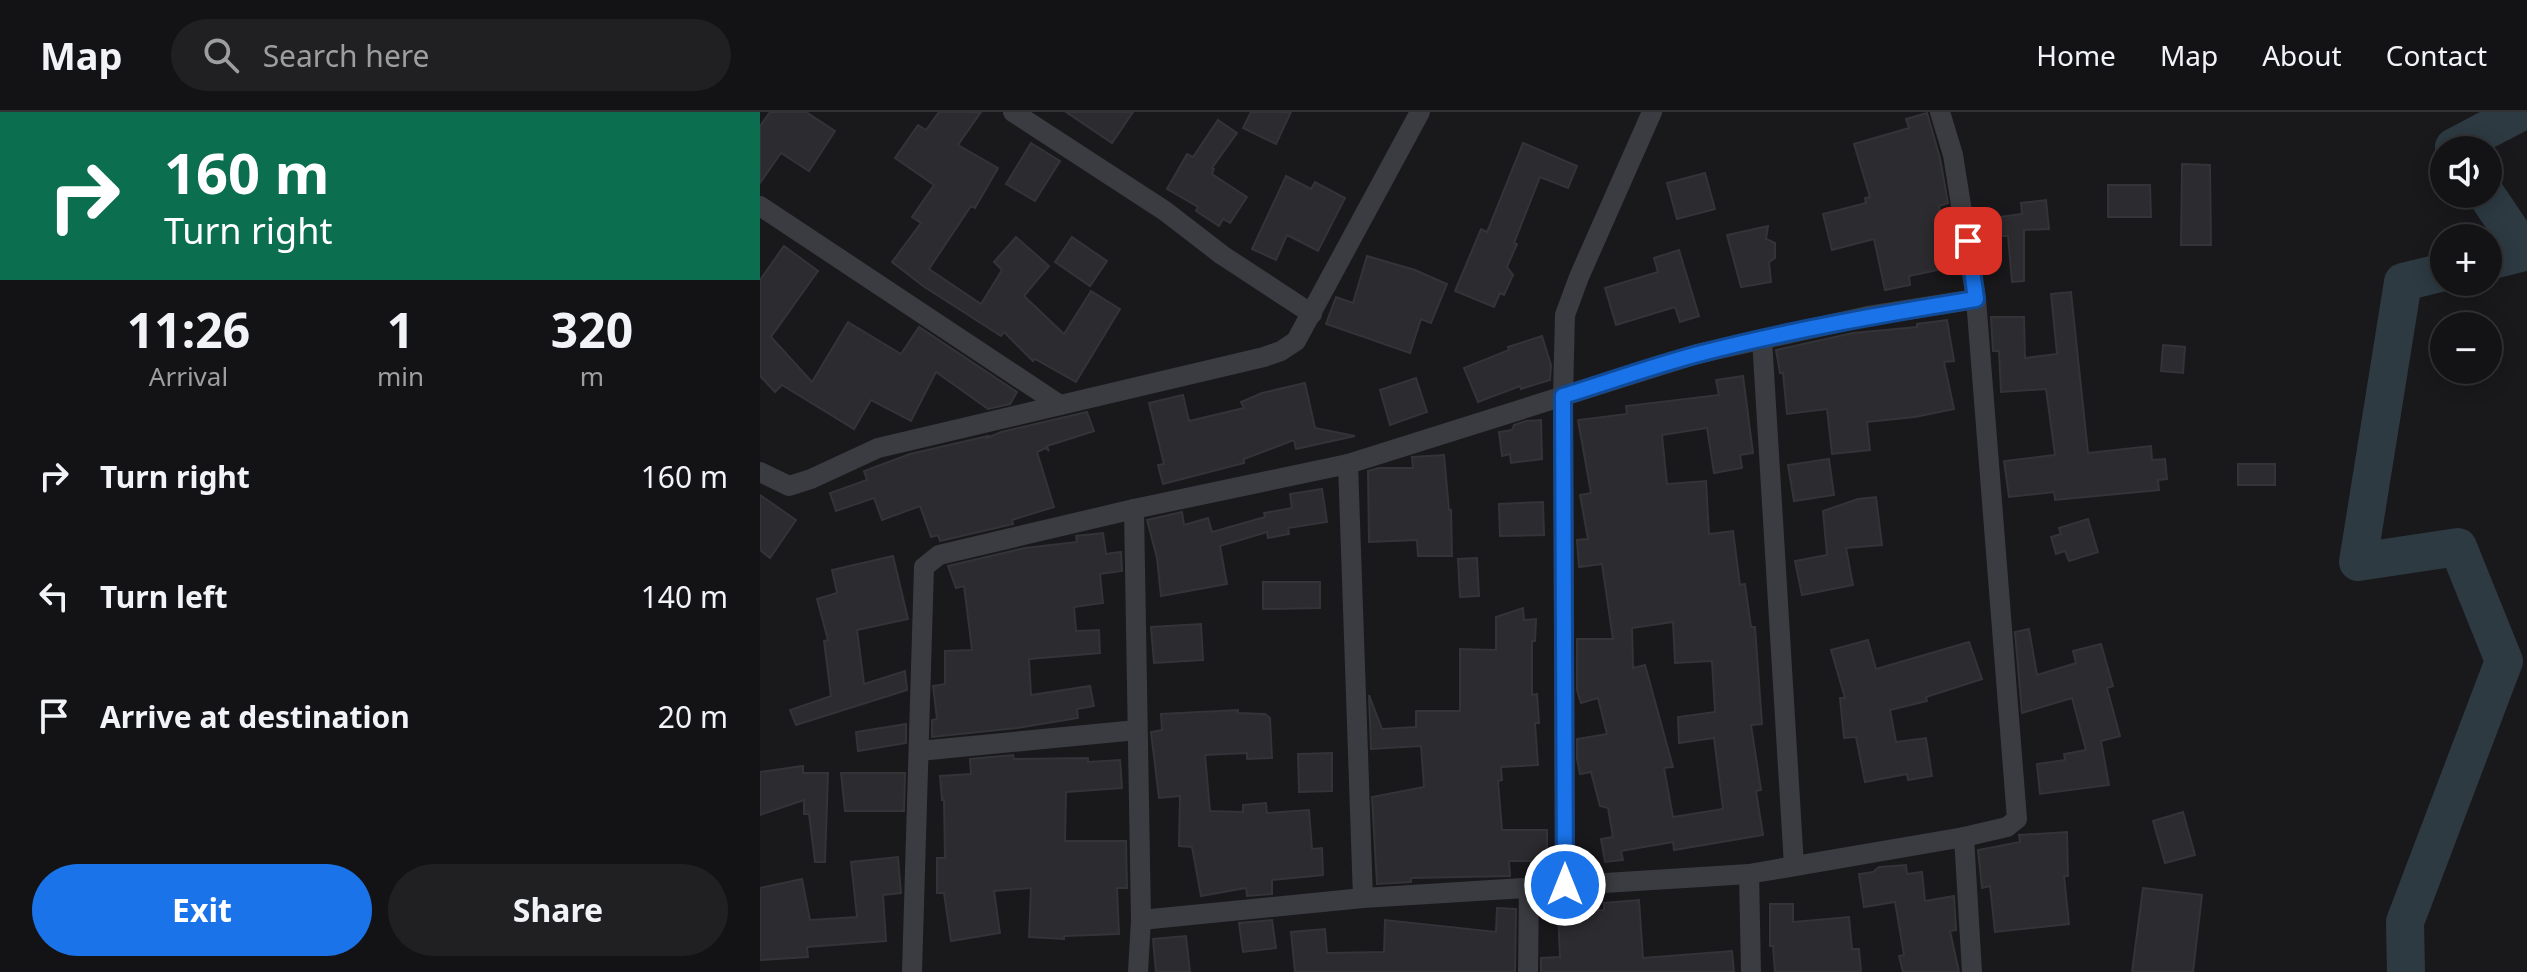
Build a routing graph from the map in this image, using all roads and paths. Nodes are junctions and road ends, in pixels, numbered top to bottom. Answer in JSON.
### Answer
{"nodes":[{"id":1,"x":1013,"y":112,"type":"edge"},
{"id":2,"x":1420,"y":112,"type":"edge"},
{"id":3,"x":1652,"y":112,"type":"edge"},
{"id":4,"x":1940,"y":112,"type":"edge"},
{"id":5,"x":760,"y":206,"type":"edge"},
{"id":6,"x":1976,"y":299,"type":"junction"},
{"id":7,"x":1312,"y":314,"type":"junction"},
{"id":8,"x":1762,"y":339,"type":"junction"},
{"id":9,"x":1563,"y":396,"type":"junction"},
{"id":10,"x":1060,"y":405,"type":"junction"},
{"id":11,"x":1348,"y":464,"type":"junction"},
{"id":12,"x":760,"y":472,"type":"edge"},
{"id":13,"x":1134,"y":509,"type":"junction"},
{"id":14,"x":1137,"y":730,"type":"junction"},
{"id":15,"x":919,"y":751,"type":"junction"},
{"id":16,"x":1964,"y":837,"type":"junction"},
{"id":17,"x":1794,"y":866,"type":"junction"},
{"id":18,"x":1749,"y":874,"type":"junction"},
{"id":19,"x":1565,"y":885,"type":"junction"},
{"id":20,"x":1529,"y":888,"type":"junction"},
{"id":21,"x":1363,"y":898,"type":"junction"},
{"id":22,"x":1141,"y":920,"type":"junction"},
{"id":23,"x":903,"y":972,"type":"edge"},
{"id":24,"x":912,"y":972,"type":"edge"},
{"id":25,"x":1138,"y":972,"type":"edge"},
{"id":26,"x":1528,"y":972,"type":"edge"},
{"id":27,"x":1751,"y":972,"type":"edge"},
{"id":28,"x":1972,"y":972,"type":"edge"}],
"edges":[{"from":1,"to":7,"type":"street"},
{"from":2,"to":7,"type":"street"},
{"from":3,"to":9,"type":"street"},
{"from":4,"to":6,"type":"street"},
{"from":5,"to":10,"type":"street"},
{"from":6,"to":8,"type":"street"},
{"from":6,"to":16,"type":"street"},
{"from":7,"to":10,"type":"street"},
{"from":8,"to":9,"type":"street"},
{"from":8,"to":17,"type":"street"},
{"from":9,"to":11,"type":"street"},
{"from":9,"to":19,"type":"street"},
{"from":10,"to":12,"type":"street"},
{"from":11,"to":13,"type":"street"},
{"from":11,"to":21,"type":"street"},
{"from":13,"to":14,"type":"street"},
{"from":13,"to":15,"type":"street"},
{"from":14,"to":15,"type":"street"},
{"from":14,"to":22,"type":"street"},
{"from":15,"to":24,"type":"street"},
{"from":16,"to":17,"type":"street"},
{"from":16,"to":28,"type":"street"},
{"from":17,"to":18,"type":"street"},
{"from":18,"to":19,"type":"street"},
{"from":18,"to":27,"type":"street"},
{"from":19,"to":20,"type":"street"},
{"from":20,"to":21,"type":"street"},
{"from":20,"to":26,"type":"street"},
{"from":21,"to":22,"type":"street"},
{"from":22,"to":25,"type":"street"},
{"from":23,"to":24,"type":"street"}]}
